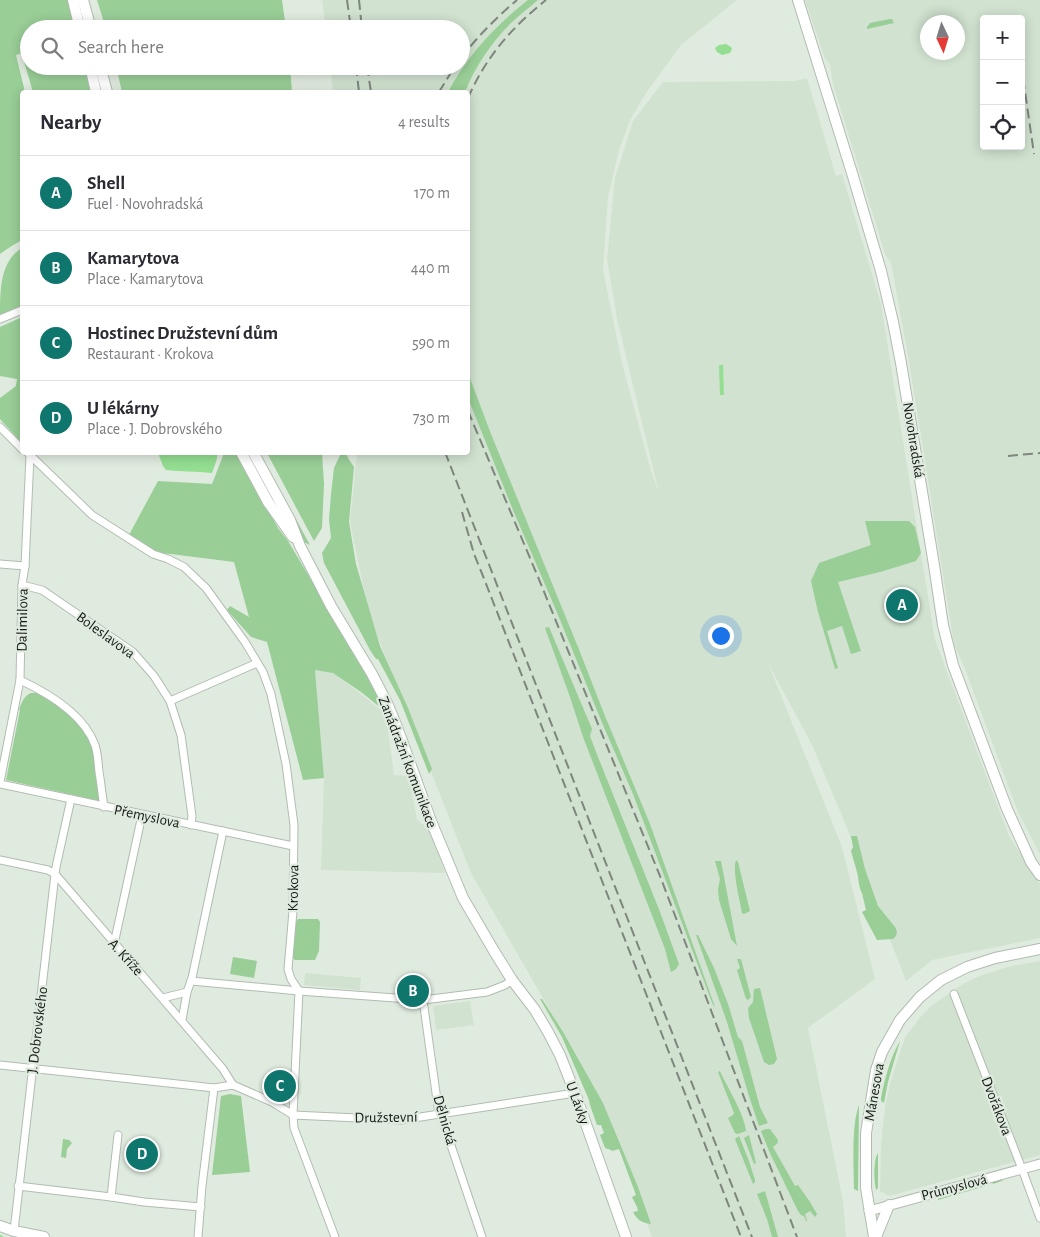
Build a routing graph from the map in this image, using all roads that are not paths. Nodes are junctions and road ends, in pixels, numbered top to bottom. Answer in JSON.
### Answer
{"nodes":[{"id":1,"x":73,"y":0,"type":"edge"},
{"id":2,"x":83,"y":0,"type":"edge"},
{"id":3,"x":798,"y":0,"type":"edge"},
{"id":4,"x":78,"y":20,"type":"edge"},
{"id":5,"x":88,"y":20,"type":"edge"},
{"id":6,"x":92,"y":75,"type":"edge"},
{"id":7,"x":102,"y":75,"type":"edge"},
{"id":8,"x":96,"y":90,"type":"edge"},
{"id":9,"x":106,"y":90,"type":"edge"},
{"id":10,"x":20,"y":311,"type":"edge"},
{"id":11,"x":0,"y":320,"type":"edge"},
{"id":12,"x":0,"y":427,"type":"edge"},
{"id":13,"x":20,"y":447,"type":"edge"},
{"id":14,"x":28,"y":455,"type":"edge"},
{"id":15,"x":29,"y":455,"type":"edge"},
{"id":16,"x":243,"y":455,"type":"edge"},
{"id":17,"x":255,"y":455,"type":"edge"},
{"id":18,"x":300,"y":546,"type":"junction"},
{"id":19,"x":0,"y":564,"type":"edge"},
{"id":20,"x":24,"y":566,"type":"junction"},
{"id":21,"x":22,"y":585,"type":"junction"},
{"id":22,"x":258,"y":663,"type":"junction"},
{"id":23,"x":20,"y":680,"type":"junction"},
{"id":24,"x":170,"y":701,"type":"junction"},
{"id":25,"x":0,"y":783,"type":"edge"},
{"id":26,"x":71,"y":799,"type":"junction"},
{"id":27,"x":104,"y":806,"type":"junction"},
{"id":28,"x":142,"y":815,"type":"junction"},
{"id":29,"x":191,"y":825,"type":"junction"},
{"id":30,"x":223,"y":832,"type":"junction"},
{"id":31,"x":294,"y":846,"type":"junction"},
{"id":32,"x":0,"y":860,"type":"edge"},
{"id":33,"x":55,"y":874,"type":"junction"},
{"id":34,"x":1040,"y":875,"type":"edge"},
{"id":35,"x":114,"y":944,"type":"junction"},
{"id":36,"x":1040,"y":949,"type":"edge"},
{"id":37,"x":512,"y":980,"type":"junction"},
{"id":38,"x":191,"y":981,"type":"junction"},
{"id":39,"x":299,"y":990,"type":"junction"},
{"id":40,"x":187,"y":992,"type":"junction"},
{"id":41,"x":954,"y":994,"type":"dead end"},
{"id":42,"x":163,"y":998,"type":"junction"},
{"id":43,"x":423,"y":1000,"type":"junction"},
{"id":44,"x":182,"y":1020,"type":"junction"},
{"id":45,"x":0,"y":1065,"type":"edge"},
{"id":46,"x":32,"y":1069,"type":"junction"},
{"id":47,"x":233,"y":1085,"type":"junction"},
{"id":48,"x":214,"y":1088,"type":"junction"},
{"id":49,"x":575,"y":1093,"type":"junction"},
{"id":50,"x":441,"y":1114,"type":"junction"},
{"id":51,"x":293,"y":1115,"type":"junction"},
{"id":52,"x":118,"y":1135,"type":"dead end"},
{"id":53,"x":1040,"y":1164,"type":"edge"},
{"id":54,"x":1022,"y":1168,"type":"junction"},
{"id":55,"x":18,"y":1186,"type":"junction"},
{"id":56,"x":111,"y":1197,"type":"junction"},
{"id":57,"x":889,"y":1204,"type":"junction"},
{"id":58,"x":200,"y":1207,"type":"junction"},
{"id":59,"x":869,"y":1210,"type":"junction"},
{"id":60,"x":1040,"y":1218,"type":"edge"},
{"id":61,"x":0,"y":1226,"type":"edge"},
{"id":62,"x":14,"y":1231,"type":"junction"},
{"id":63,"x":44,"y":1237,"type":"edge"},
{"id":64,"x":198,"y":1237,"type":"edge"},
{"id":65,"x":335,"y":1237,"type":"edge"},
{"id":66,"x":482,"y":1237,"type":"edge"},
{"id":67,"x":625,"y":1237,"type":"edge"},
{"id":68,"x":875,"y":1237,"type":"edge"}],
"edges":[{"from":1,"to":4,"type":"main road"},
{"from":2,"to":5,"type":"main road"},
{"from":3,"to":34,"type":"main road","name":"Novohradská"},
{"from":6,"to":8,"type":"main road"},
{"from":7,"to":9,"type":"main road"},
{"from":10,"to":11,"type":"street"},
{"from":12,"to":13,"type":"street"},
{"from":14,"to":20,"type":"street","name":"Dalimilova"},
{"from":15,"to":22,"type":"street","name":"Krokova"},
{"from":16,"to":18,"type":"main road","name":"Zanádražní komunikace"},
{"from":17,"to":18,"type":"main road","name":"Zanádražní komunikace"},
{"from":18,"to":37,"type":"main road","name":"Zanádražní komunikace"},
{"from":19,"to":20,"type":"street"},
{"from":20,"to":21,"type":"street","name":"Dalimilova"},
{"from":21,"to":23,"type":"street","name":"Dalimilova"},
{"from":21,"to":24,"type":"street","name":"Boleslavova"},
{"from":22,"to":24,"type":"street"},
{"from":22,"to":31,"type":"street","name":"Krokova"},
{"from":23,"to":25,"type":"street","name":"Dalimilova"},
{"from":23,"to":27,"type":"street"},
{"from":24,"to":29,"type":"street","name":"Boleslavova"},
{"from":25,"to":26,"type":"street","name":"Přemyslova"},
{"from":26,"to":27,"type":"street","name":"Přemyslova"},
{"from":26,"to":33,"type":"street","name":"J. Dobrovského"},
{"from":27,"to":28,"type":"street","name":"Přemyslova"},
{"from":28,"to":29,"type":"street","name":"Přemyslova"},
{"from":28,"to":35,"type":"street"},
{"from":29,"to":30,"type":"street","name":"Přemyslova"},
{"from":30,"to":31,"type":"street","name":"Přemyslova"},
{"from":30,"to":38,"type":"street"},
{"from":31,"to":39,"type":"street","name":"Krokova"},
{"from":32,"to":33,"type":"street"},
{"from":33,"to":35,"type":"street","name":"A. Kříže"},
{"from":33,"to":46,"type":"street","name":"J. Dobrovského"},
{"from":35,"to":42,"type":"street","name":"A. Kříže"},
{"from":36,"to":59,"type":"main road","name":"Mánesova"},
{"from":37,"to":43,"type":"street"},
{"from":37,"to":49,"type":"main road","name":"U Lávky"},
{"from":38,"to":39,"type":"street"},
{"from":38,"to":40,"type":"street"},
{"from":39,"to":43,"type":"street"},
{"from":39,"to":51,"type":"street","name":"Krokova"},
{"from":40,"to":42,"type":"street"},
{"from":40,"to":44,"type":"street"},
{"from":41,"to":54,"type":"street","name":"Dvořákova"},
{"from":42,"to":44,"type":"street","name":"A. Kříže"},
{"from":43,"to":50,"type":"street","name":"Dělnická"},
{"from":44,"to":47,"type":"street","name":"A. Kříže"},
{"from":45,"to":46,"type":"street"},
{"from":46,"to":48,"type":"street"},
{"from":46,"to":55,"type":"street","name":"J. Dobrovského"},
{"from":47,"to":48,"type":"street"},
{"from":47,"to":51,"type":"street","name":"Družstevní"},
{"from":48,"to":58,"type":"street"},
{"from":49,"to":50,"type":"street","name":"Družstevní"},
{"from":49,"to":67,"type":"main road","name":"U Lávky"},
{"from":50,"to":51,"type":"street","name":"Družstevní"},
{"from":50,"to":66,"type":"street","name":"Dělnická"},
{"from":51,"to":65,"type":"street","name":"Krokova"},
{"from":52,"to":56,"type":"street"},
{"from":53,"to":54,"type":"street","name":"Průmyslová"},
{"from":54,"to":57,"type":"street","name":"Průmyslová"},
{"from":54,"to":60,"type":"street","name":"Dvořákova"},
{"from":55,"to":56,"type":"street"},
{"from":55,"to":62,"type":"street","name":"J. Dobrovského"},
{"from":56,"to":58,"type":"street"},
{"from":57,"to":59,"type":"street","name":"Průmyslová"},
{"from":57,"to":68,"type":"main road"},
{"from":58,"to":64,"type":"street"},
{"from":59,"to":68,"type":"main road","name":"Mánesova"},
{"from":61,"to":62,"type":"main road"},
{"from":62,"to":63,"type":"main road"}]}
